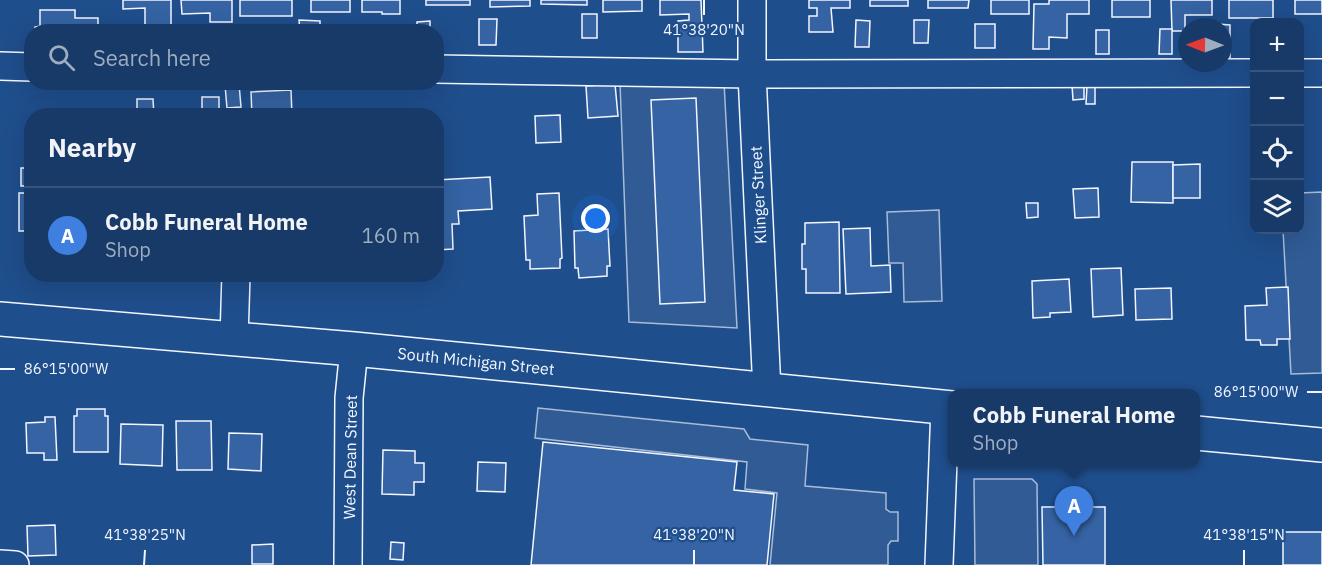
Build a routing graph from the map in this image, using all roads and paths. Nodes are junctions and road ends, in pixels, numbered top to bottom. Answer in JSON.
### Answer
{"nodes":[{"id":1,"x":752,"y":0,"type":"edge"},
{"id":2,"x":0,"y":66,"type":"edge"},
{"id":3,"x":24,"y":67,"type":"edge"},
{"id":4,"x":444,"y":69,"type":"edge"},
{"id":5,"x":1250,"y":73,"type":"edge"},
{"id":6,"x":1304,"y":73,"type":"edge"},
{"id":7,"x":1322,"y":73,"type":"edge"},
{"id":8,"x":752,"y":74,"type":"junction"},
{"id":9,"x":236,"y":282,"type":"edge"},
{"id":10,"x":0,"y":319,"type":"edge"},
{"id":11,"x":234,"y":339,"type":"junction"},
{"id":12,"x":354,"y":349,"type":"junction"},
{"id":13,"x":767,"y":391,"type":"junction"},
{"id":14,"x":948,"y":408,"type":"edge"},
{"id":15,"x":948,"y":424,"type":"edge"},
{"id":16,"x":1200,"y":433,"type":"edge"},
{"id":17,"x":1322,"y":445,"type":"edge"},
{"id":18,"x":0,"y":564,"type":"edge"},
{"id":19,"x":15,"y":565,"type":"edge"},
{"id":20,"x":348,"y":565,"type":"edge"},
{"id":21,"x":939,"y":565,"type":"edge"}],
"edges":[{"from":1,"to":8,"type":"street","name":"Klinger Street"},
{"from":2,"to":3,"type":"street"},
{"from":4,"to":8,"type":"street"},
{"from":5,"to":8,"type":"street"},
{"from":6,"to":7,"type":"street"},
{"from":8,"to":13,"type":"street","name":"Klinger Street"},
{"from":9,"to":11,"type":"street"},
{"from":10,"to":11,"type":"main road","name":"South Michigan Street"},
{"from":11,"to":12,"type":"main road","name":"South Michigan Street"},
{"from":12,"to":13,"type":"main road","name":"South Michigan Street"},
{"from":12,"to":20,"type":"street","name":"West Dean Street"},
{"from":13,"to":14,"type":"main road","name":"South Michigan Street"},
{"from":15,"to":21,"type":"street"},
{"from":16,"to":17,"type":"main road"},
{"from":18,"to":19,"type":"street"}]}
